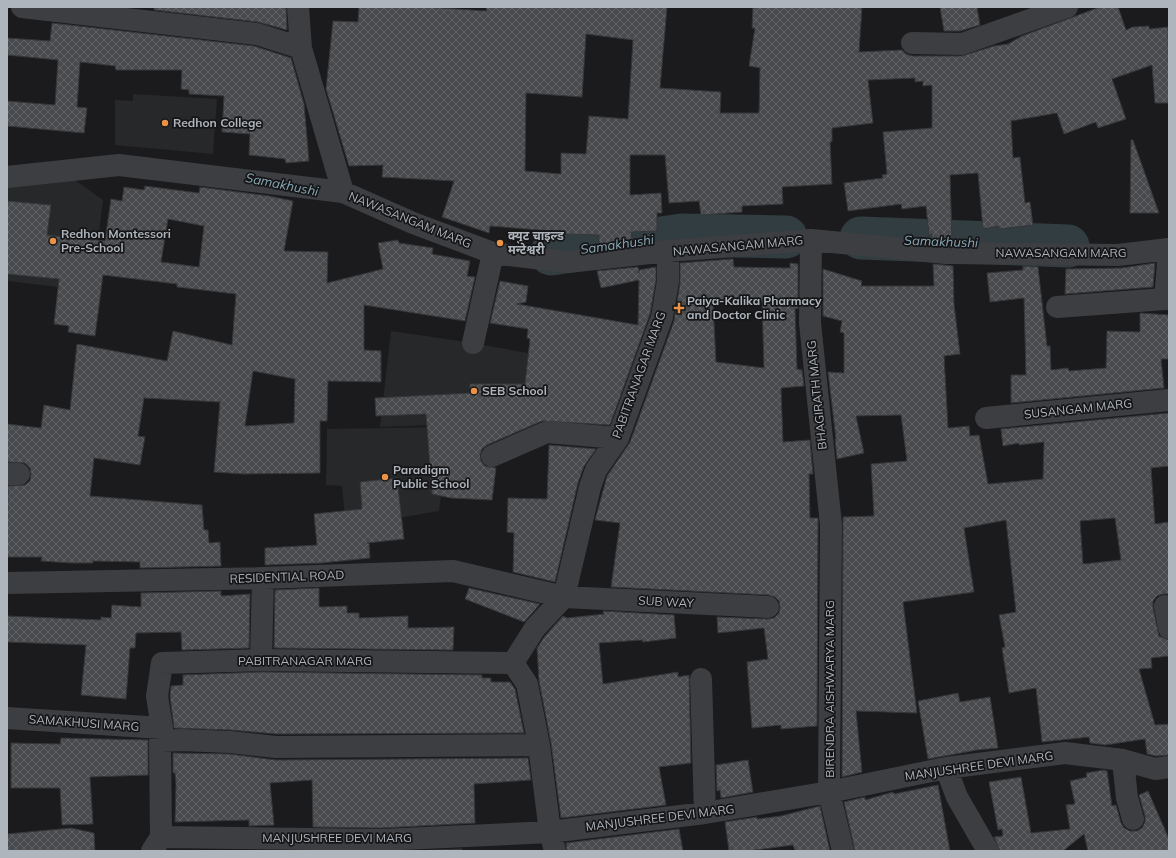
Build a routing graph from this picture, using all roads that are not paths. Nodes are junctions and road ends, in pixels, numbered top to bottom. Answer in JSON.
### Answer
{"nodes":[{"id":1,"x":22,"y":7,"type":"edge"},
{"id":2,"x":298,"y":7,"type":"edge"},
{"id":3,"x":1067,"y":7,"type":"edge"},
{"id":4,"x":912,"y":43,"type":"dead end"},
{"id":5,"x":301,"y":48,"type":"junction"},
{"id":6,"x":7,"y":177,"type":"edge"},
{"id":7,"x":343,"y":192,"type":"junction"},
{"id":8,"x":811,"y":240,"type":"junction"},
{"id":9,"x":668,"y":251,"type":"junction"},
{"id":10,"x":493,"y":253,"type":"junction"},
{"id":11,"x":1168,"y":254,"type":"edge"},
{"id":12,"x":1167,"y":299,"type":"edge"},
{"id":13,"x":1057,"y":306,"type":"dead end"},
{"id":14,"x":473,"y":343,"type":"dead end"},
{"id":15,"x":1169,"y":400,"type":"edge"},
{"id":16,"x":986,"y":418,"type":"dead end"},
{"id":17,"x":618,"y":438,"type":"junction"},
{"id":18,"x":492,"y":456,"type":"dead end"},
{"id":19,"x":831,"y":525,"type":"joint"},
{"id":20,"x":263,"y":578,"type":"junction"},
{"id":21,"x":7,"y":583,"type":"edge"},
{"id":22,"x":564,"y":597,"type":"junction"},
{"id":23,"x":1165,"y":606,"type":"dead end"},
{"id":24,"x":768,"y":607,"type":"dead end"},
{"id":25,"x":1169,"y":628,"type":"edge"},
{"id":26,"x":261,"y":660,"type":"junction"},
{"id":27,"x":513,"y":663,"type":"junction"},
{"id":28,"x":701,"y":679,"type":"dead end"},
{"id":29,"x":7,"y":718,"type":"edge"},
{"id":30,"x":161,"y":735,"type":"junction"},
{"id":31,"x":539,"y":745,"type":"junction"},
{"id":32,"x":1123,"y":760,"type":"junction"},
{"id":33,"x":1169,"y":767,"type":"edge"},
{"id":34,"x":946,"y":768,"type":"junction"},
{"id":35,"x":829,"y":792,"type":"junction"},
{"id":36,"x":705,"y":813,"type":"junction"},
{"id":37,"x":1133,"y":819,"type":"dead end"},
{"id":38,"x":553,"y":841,"type":"edge"},
{"id":39,"x":156,"y":844,"type":"edge"},
{"id":40,"x":843,"y":851,"type":"edge"},
{"id":41,"x":988,"y":851,"type":"edge"}],
"edges":[{"from":1,"to":5,"type":"street"},
{"from":2,"to":5,"type":"street","name":"NAWASANGAM MARG"},
{"from":3,"to":4,"type":"street"},
{"from":5,"to":7,"type":"street","name":"NAWASANGAM MARG"},
{"from":6,"to":7,"type":"street"},
{"from":7,"to":10,"type":"street","name":"NAWASANGAM MARG"},
{"from":8,"to":9,"type":"street","name":"NAWASANGAM MARG"},
{"from":8,"to":11,"type":"street","name":"NAWASANGAM MARG"},
{"from":8,"to":19,"type":"street","name":"BHAGIRATH MARG"},
{"from":9,"to":10,"type":"street","name":"NAWASANGAM MARG"},
{"from":9,"to":17,"type":"street","name":"PABITRANAGAR MARG"},
{"from":10,"to":14,"type":"street"},
{"from":11,"to":12,"type":"street"},
{"from":12,"to":13,"type":"street"},
{"from":15,"to":16,"type":"street","name":"SUSANGAM MARG"},
{"from":17,"to":18,"type":"street"},
{"from":17,"to":22,"type":"street","name":"PABITRANAGAR MARG"},
{"from":19,"to":35,"type":"street","name":"BIRENDRA AISHWARYA MARG"},
{"from":20,"to":21,"type":"street","name":"RESIDENTIAL ROAD"},
{"from":20,"to":22,"type":"street","name":"RESIDENTIAL ROAD"},
{"from":20,"to":26,"type":"street"},
{"from":22,"to":24,"type":"street","name":"SUB WAY"},
{"from":22,"to":27,"type":"street","name":"PABITRANAGAR MARG"},
{"from":23,"to":25,"type":"street"},
{"from":26,"to":27,"type":"street","name":"PABITRANAGAR MARG"},
{"from":26,"to":30,"type":"street","name":"PABITRANAGAR MARG"},
{"from":27,"to":31,"type":"street"},
{"from":28,"to":36,"type":"street"},
{"from":29,"to":30,"type":"street","name":"SAMAKHUSI MARG"},
{"from":30,"to":31,"type":"street"},
{"from":30,"to":39,"type":"street"},
{"from":31,"to":38,"type":"street"},
{"from":32,"to":33,"type":"street","name":"MANJUSHREE DEVI MARG"},
{"from":32,"to":34,"type":"street","name":"MANJUSHREE DEVI MARG"},
{"from":32,"to":37,"type":"street"},
{"from":34,"to":35,"type":"street","name":"MANJUSHREE DEVI MARG"},
{"from":34,"to":41,"type":"street"},
{"from":35,"to":36,"type":"street","name":"MANJUSHREE DEVI MARG"},
{"from":35,"to":40,"type":"street","name":"BIRENDRA AISHWARYA MARG"},
{"from":36,"to":38,"type":"street","name":"MANJUSHREE DEVI MARG"},
{"from":38,"to":39,"type":"street","name":"MANJUSHREE DEVI MARG"}]}
